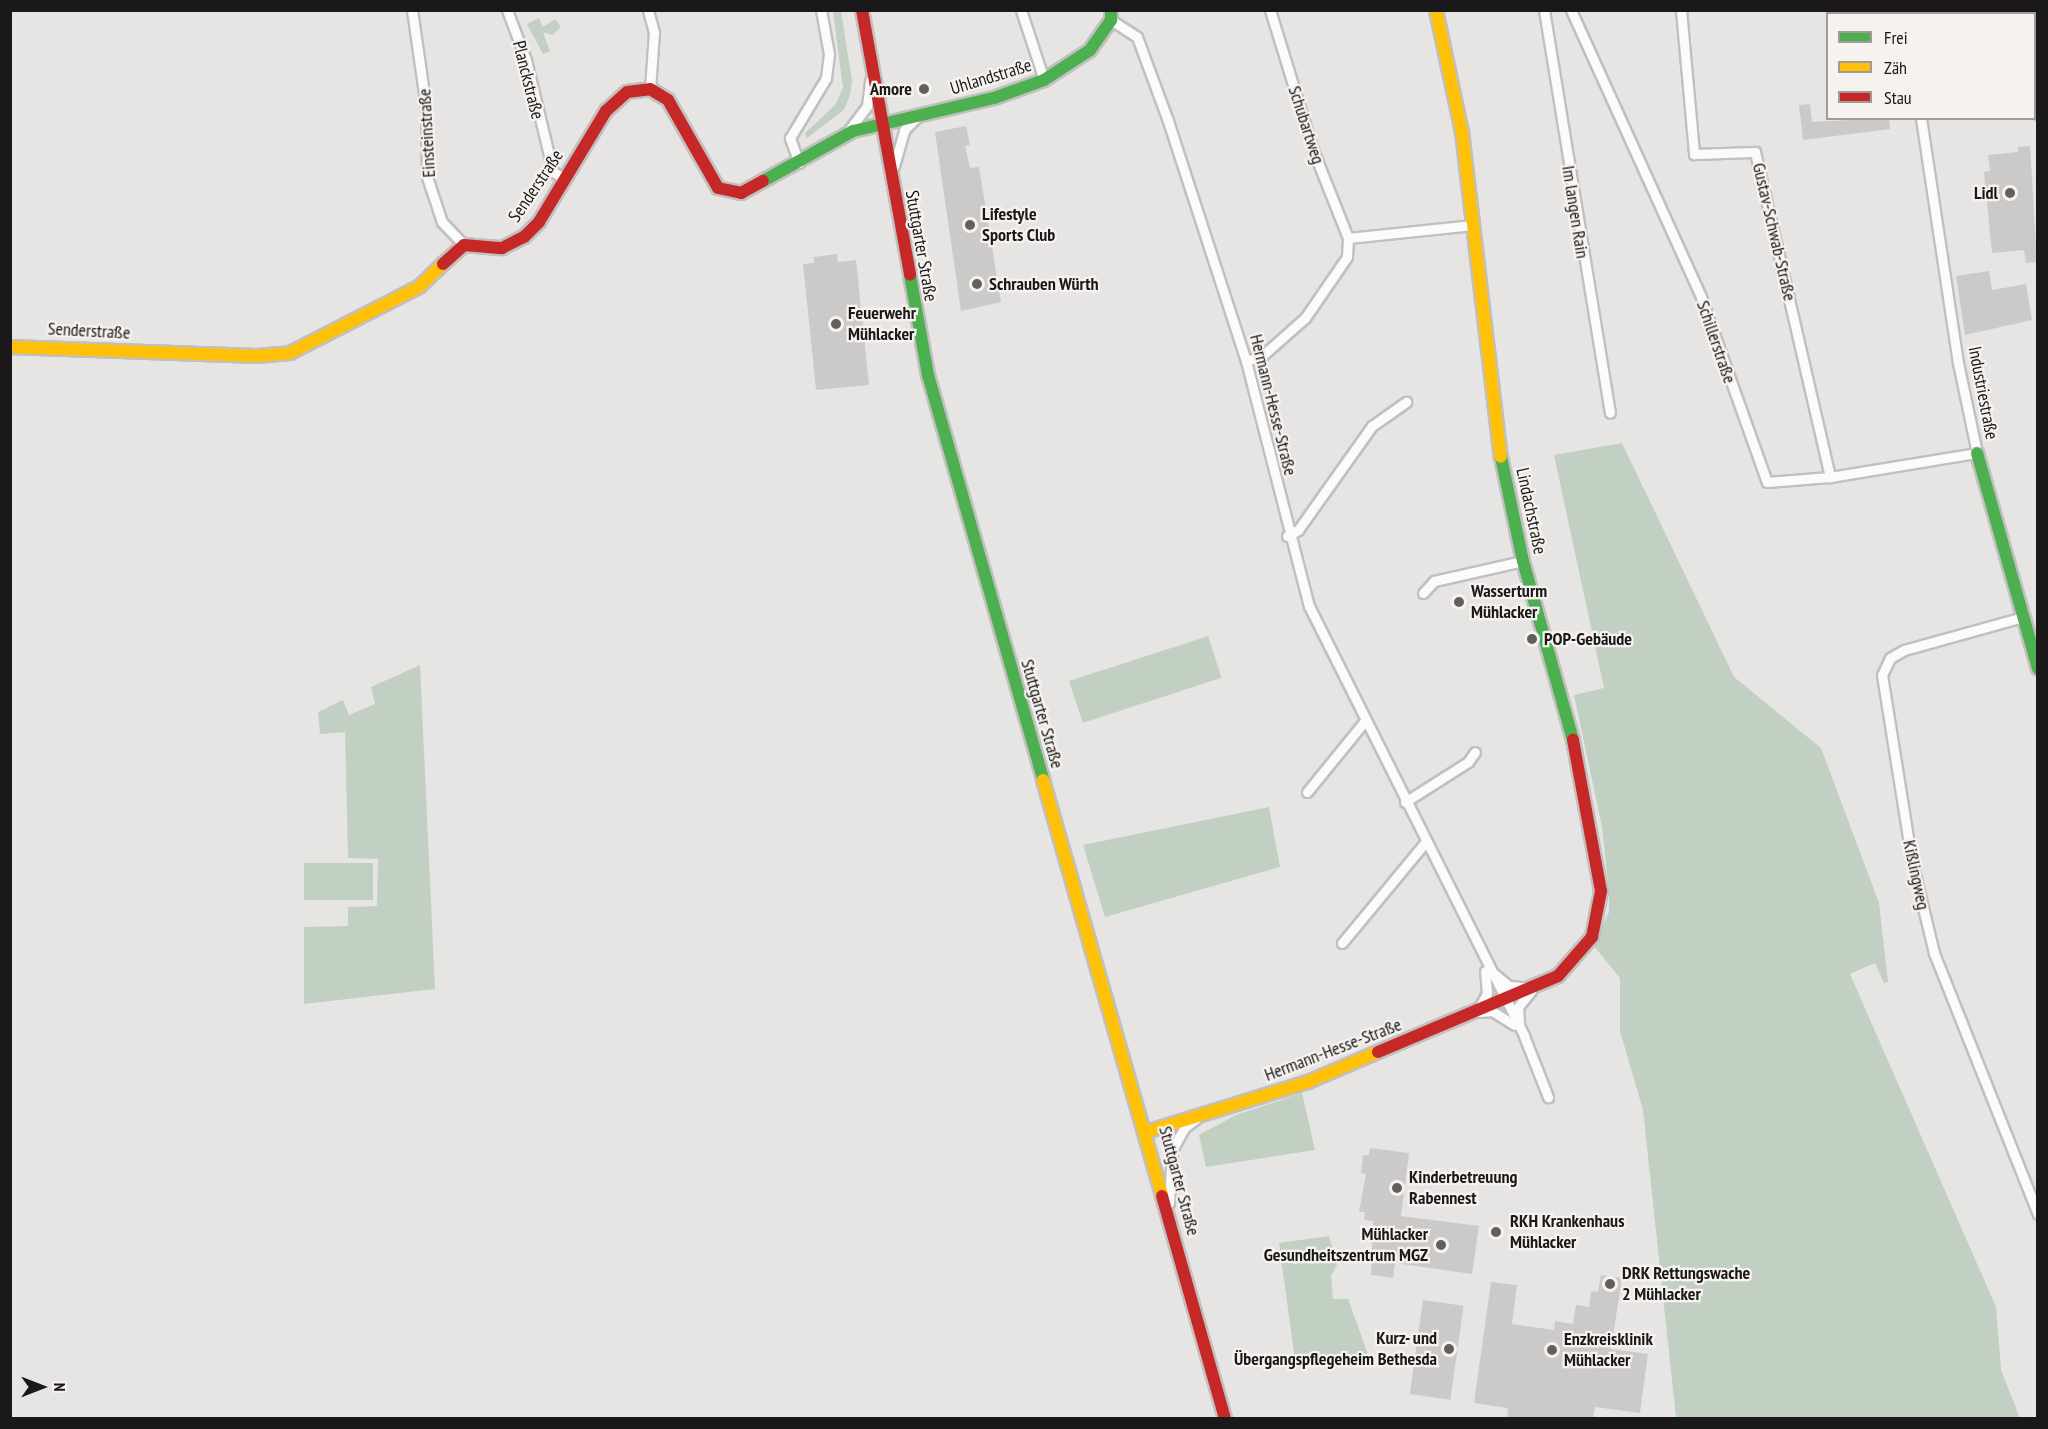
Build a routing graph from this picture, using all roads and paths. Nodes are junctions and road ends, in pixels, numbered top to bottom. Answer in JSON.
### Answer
{"nodes":[{"id":1,"x":412,"y":10,"type":"edge"},
{"id":2,"x":507,"y":10,"type":"edge"},
{"id":3,"x":648,"y":10,"type":"edge"},
{"id":4,"x":821,"y":10,"type":"edge"},
{"id":5,"x":862,"y":10,"type":"edge"},
{"id":6,"x":1021,"y":10,"type":"edge"},
{"id":7,"x":1270,"y":10,"type":"edge"},
{"id":8,"x":1436,"y":10,"type":"edge"},
{"id":9,"x":1544,"y":10,"type":"edge"},
{"id":10,"x":1571,"y":10,"type":"edge"},
{"id":11,"x":1681,"y":10,"type":"edge"},
{"id":12,"x":1111,"y":15,"type":"edge"},
{"id":13,"x":871,"y":63,"type":"junction"},
{"id":14,"x":1044,"y":80,"type":"junction"},
{"id":15,"x":650,"y":89,"type":"junction"},
{"id":16,"x":920,"y":114,"type":"junction"},
{"id":17,"x":1921,"y":120,"type":"edge"},
{"id":18,"x":881,"y":122,"type":"junction"},
{"id":19,"x":845,"y":135,"type":"junction"},
{"id":20,"x":799,"y":163,"type":"junction"},
{"id":21,"x":564,"y":178,"type":"junction"},
{"id":22,"x":894,"y":195,"type":"junction"},
{"id":23,"x":1473,"y":225,"type":"junction"},
{"id":24,"x":1348,"y":238,"type":"junction"},
{"id":25,"x":464,"y":244,"type":"junction"},
{"id":26,"x":10,"y":347,"type":"edge"},
{"id":27,"x":1246,"y":361,"type":"junction"},
{"id":28,"x":1406,"y":402,"type":"dead end"},
{"id":29,"x":1610,"y":413,"type":"dead end"},
{"id":30,"x":1977,"y":453,"type":"junction"},
{"id":31,"x":1830,"y":477,"type":"junction"},
{"id":32,"x":1287,"y":536,"type":"junction"},
{"id":33,"x":1523,"y":561,"type":"junction"},
{"id":34,"x":1423,"y":593,"type":"dead end"},
{"id":35,"x":2023,"y":617,"type":"junction"},
{"id":36,"x":2037,"y":669,"type":"edge"},
{"id":37,"x":1365,"y":721,"type":"junction"},
{"id":38,"x":1475,"y":752,"type":"dead end"},
{"id":39,"x":1307,"y":792,"type":"dead end"},
{"id":40,"x":1405,"y":802,"type":"junction"},
{"id":41,"x":1424,"y":844,"type":"junction"},
{"id":42,"x":1342,"y":944,"type":"dead end"},
{"id":43,"x":1481,"y":957,"type":"junction"},
{"id":44,"x":1540,"y":984,"type":"junction"},
{"id":45,"x":1503,"y":1000,"type":"junction"},
{"id":46,"x":1474,"y":1012,"type":"junction"},
{"id":47,"x":1524,"y":1036,"type":"junction"},
{"id":48,"x":1548,"y":1097,"type":"dead end"},
{"id":49,"x":1203,"y":1115,"type":"junction"},
{"id":50,"x":1146,"y":1132,"type":"junction"},
{"id":51,"x":2037,"y":1214,"type":"edge"},
{"id":52,"x":1172,"y":1223,"type":"junction"},
{"id":53,"x":1225,"y":1419,"type":"edge"}],
"edges":[{"from":1,"to":25,"type":"street","name":"Einsteinstraße"},
{"from":2,"to":21,"type":"street","name":"Planckstraße"},
{"from":3,"to":15,"type":"street"},
{"from":4,"to":20,"type":"street"},
{"from":5,"to":13,"type":"street","name":"Stuttgarter Straße"},
{"from":6,"to":14,"type":"street"},
{"from":7,"to":24,"type":"street","name":"Schubartweg"},
{"from":8,"to":23,"type":"street","name":"Lindachstraße"},
{"from":9,"to":29,"type":"street","name":"Im langen Rain"},
{"from":10,"to":31,"type":"street","name":"Schillerstraße"},
{"from":11,"to":31,"type":"street","name":"Gustav-Schwab-Straße"},
{"from":12,"to":14,"type":"street","name":"Uhlandstraße"},
{"from":12,"to":27,"type":"street","name":"Hermann-Hesse-Straße"},
{"from":13,"to":18,"type":"street","name":"Stuttgarter Straße"},
{"from":13,"to":19,"type":"street"},
{"from":14,"to":16,"type":"street","name":"Uhlandstraße"},
{"from":15,"to":20,"type":"street"},
{"from":15,"to":21,"type":"street","name":"Senderstraße"},
{"from":16,"to":18,"type":"street","name":"Uhlandstraße"},
{"from":16,"to":22,"type":"street"},
{"from":17,"to":30,"type":"street","name":"Industriestraße"},
{"from":18,"to":19,"type":"street"},
{"from":18,"to":22,"type":"street","name":"Stuttgarter Straße"},
{"from":19,"to":20,"type":"street"},
{"from":21,"to":25,"type":"street","name":"Senderstraße"},
{"from":22,"to":50,"type":"street","name":"Stuttgarter Straße"},
{"from":23,"to":24,"type":"street"},
{"from":23,"to":33,"type":"street","name":"Lindachstraße"},
{"from":24,"to":27,"type":"street"},
{"from":25,"to":26,"type":"street","name":"Senderstraße"},
{"from":27,"to":32,"type":"street","name":"Hermann-Hesse-Straße"},
{"from":28,"to":32,"type":"street"},
{"from":30,"to":31,"type":"street","name":"Schillerstraße"},
{"from":30,"to":35,"type":"street","name":"Industriestraße"},
{"from":32,"to":37,"type":"street","name":"Hermann-Hesse-Straße"},
{"from":33,"to":34,"type":"street"},
{"from":33,"to":44,"type":"street","name":"Lindachstraße"},
{"from":35,"to":36,"type":"street","name":"Industriestraße"},
{"from":35,"to":51,"type":"street","name":"Kißlingweg"},
{"from":37,"to":39,"type":"street"},
{"from":37,"to":40,"type":"street","name":"Hermann-Hesse-Straße"},
{"from":38,"to":40,"type":"street"},
{"from":40,"to":41,"type":"street","name":"Hermann-Hesse-Straße"},
{"from":41,"to":42,"type":"street"},
{"from":41,"to":43,"type":"street","name":"Hermann-Hesse-Straße"},
{"from":43,"to":44,"type":"street"},
{"from":43,"to":45,"type":"street","name":"Hermann-Hesse-Straße"},
{"from":43,"to":46,"type":"street","name":"Hermann-Hesse-Straße"},
{"from":44,"to":45,"type":"street","name":"Lindachstraße"},
{"from":44,"to":47,"type":"street"},
{"from":45,"to":46,"type":"street","name":"Hermann-Hesse-Straße"},
{"from":45,"to":47,"type":"street","name":"Hermann-Hesse-Straße"},
{"from":46,"to":47,"type":"street","name":"Hermann-Hesse-Straße"},
{"from":46,"to":49,"type":"street","name":"Hermann-Hesse-Straße"},
{"from":47,"to":48,"type":"street","name":"Hermann-Hesse-Straße"},
{"from":49,"to":50,"type":"street","name":"Hermann-Hesse-Straße"},
{"from":49,"to":52,"type":"street","name":"Hermann-Hesse-Straße"},
{"from":50,"to":52,"type":"street","name":"Stuttgarter Straße"},
{"from":52,"to":53,"type":"street","name":"Stuttgarter Straße"}]}
